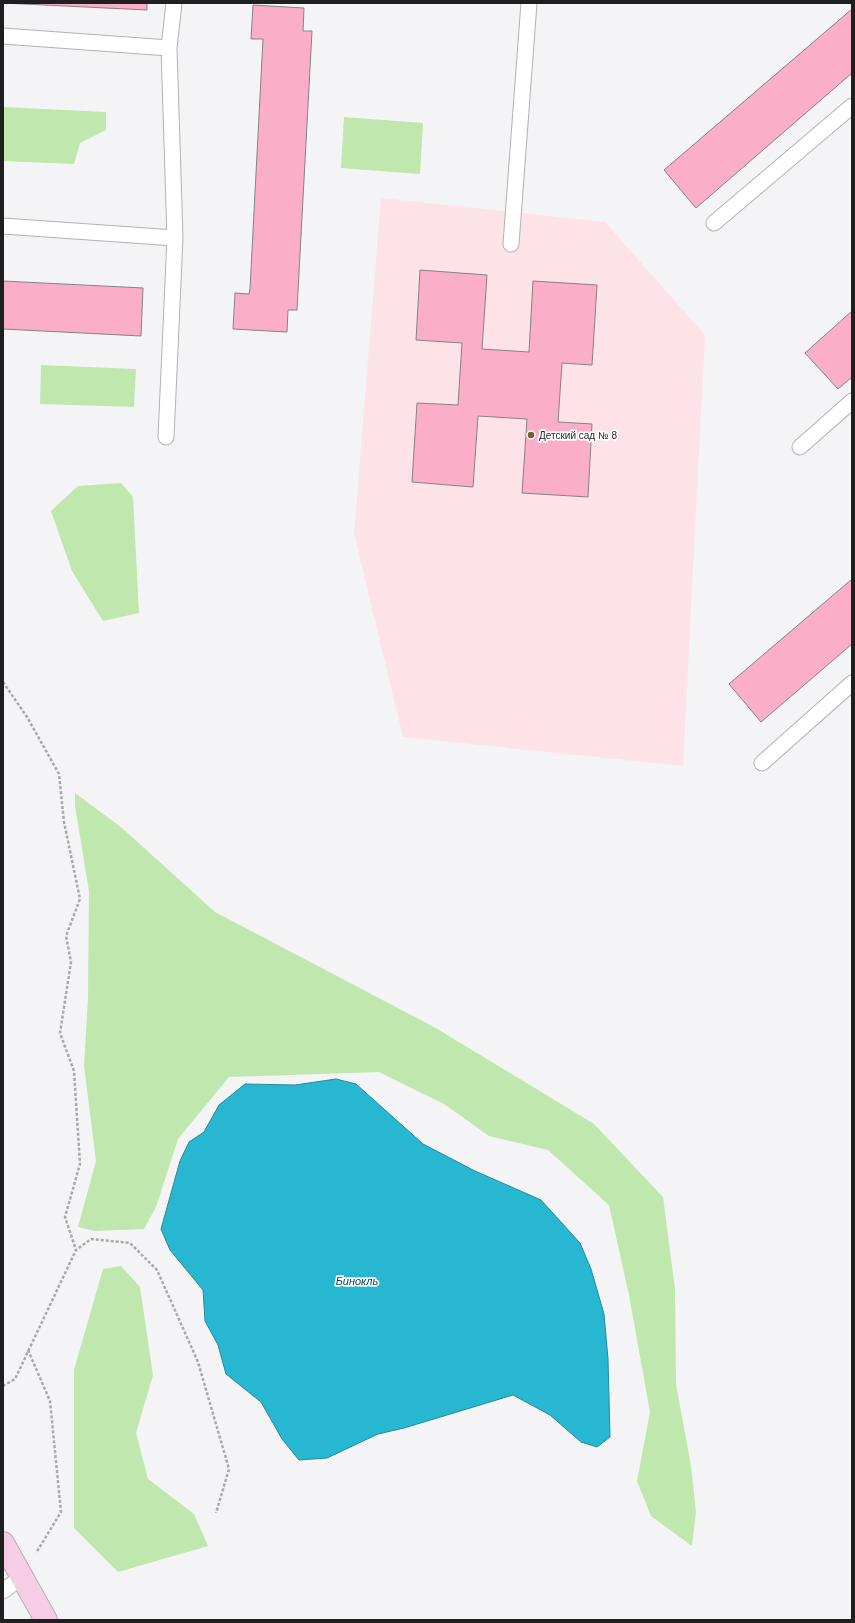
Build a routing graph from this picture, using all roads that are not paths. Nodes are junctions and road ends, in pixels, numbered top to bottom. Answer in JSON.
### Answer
{"nodes":[{"id":1,"x":174,"y":3,"type":"edge"},
{"id":2,"x":529,"y":3,"type":"edge"},
{"id":3,"x":3,"y":36,"type":"edge"},
{"id":4,"x":169,"y":48,"type":"junction"},
{"id":5,"x":852,"y":106,"type":"edge"},
{"id":6,"x":714,"y":223,"type":"dead end"},
{"id":7,"x":3,"y":226,"type":"edge"},
{"id":8,"x":175,"y":238,"type":"junction"},
{"id":9,"x":511,"y":244,"type":"dead end"},
{"id":10,"x":852,"y":401,"type":"edge"},
{"id":11,"x":166,"y":437,"type":"dead end"},
{"id":12,"x":800,"y":447,"type":"dead end"},
{"id":13,"x":852,"y":683,"type":"edge"},
{"id":14,"x":762,"y":764,"type":"dead end"},
{"id":15,"x":3,"y":1543,"type":"edge"},
{"id":16,"x":23,"y":1576,"type":"junction"},
{"id":17,"x":3,"y":1591,"type":"edge"},
{"id":18,"x":46,"y":1620,"type":"edge"}],
"edges":[{"from":1,"to":4,"type":"lane"},
{"from":2,"to":9,"type":"lane"},
{"from":3,"to":4,"type":"lane"},
{"from":4,"to":8,"type":"lane"},
{"from":5,"to":6,"type":"lane"},
{"from":7,"to":8,"type":"lane"},
{"from":8,"to":11,"type":"lane"},
{"from":10,"to":12,"type":"lane"},
{"from":13,"to":14,"type":"lane"},
{"from":15,"to":16,"type":"main road"},
{"from":16,"to":17,"type":"lane"},
{"from":16,"to":18,"type":"main road"}]}
